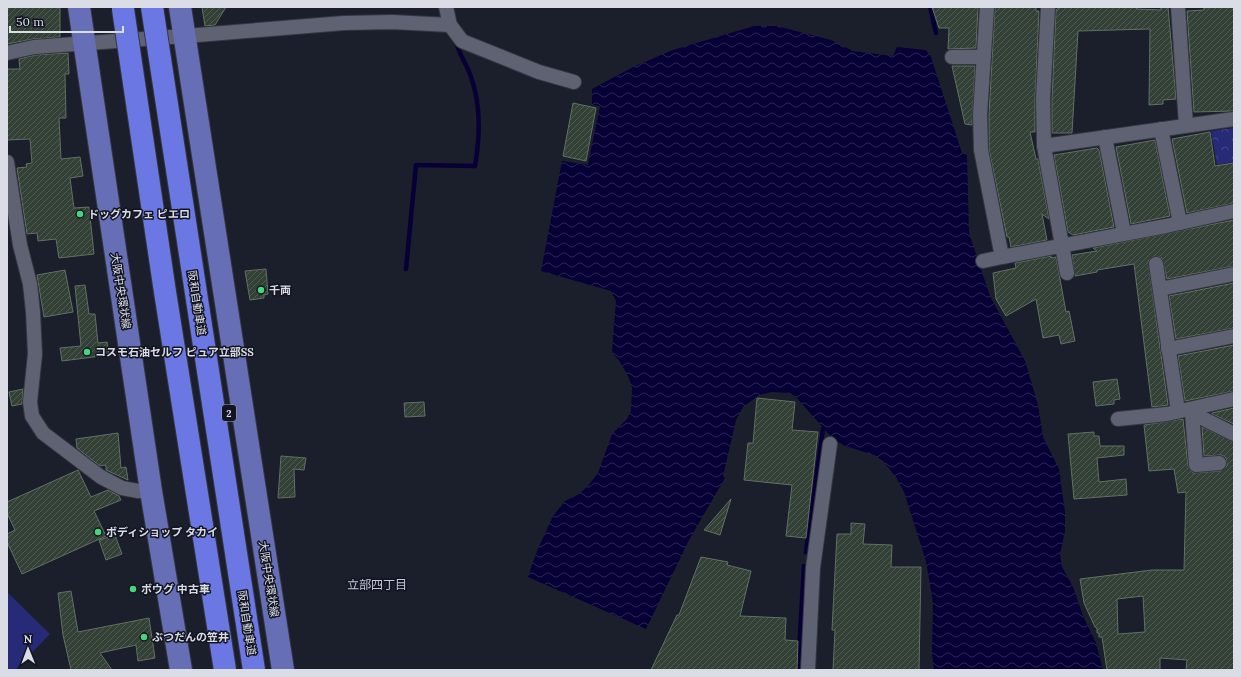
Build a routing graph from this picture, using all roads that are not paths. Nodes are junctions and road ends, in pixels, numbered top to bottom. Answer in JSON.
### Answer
{"nodes":[{"id":1,"x":79,"y":7,"type":"edge"},
{"id":2,"x":152,"y":7,"type":"edge"},
{"id":3,"x":180,"y":7,"type":"edge"},
{"id":4,"x":446,"y":7,"type":"edge"},
{"id":5,"x":987,"y":7,"type":"edge"},
{"id":6,"x":1048,"y":7,"type":"edge"},
{"id":7,"x":1178,"y":7,"type":"edge"},
{"id":8,"x":123,"y":9,"type":"dead end"},
{"id":9,"x":450,"y":26,"type":"junction"},
{"id":10,"x":185,"y":36,"type":"junction"},
{"id":11,"x":84,"y":44,"type":"junction"},
{"id":12,"x":7,"y":53,"type":"edge"},
{"id":13,"x":952,"y":57,"type":"dead end"},
{"id":14,"x":984,"y":57,"type":"junction"},
{"id":15,"x":574,"y":82,"type":"dead end"},
{"id":16,"x":1234,"y":119,"type":"edge"},
{"id":17,"x":1186,"y":125,"type":"junction"},
{"id":18,"x":1161,"y":129,"type":"junction"},
{"id":19,"x":1105,"y":137,"type":"junction"},
{"id":20,"x":1044,"y":146,"type":"junction"},
{"id":21,"x":7,"y":162,"type":"edge"},
{"id":22,"x":1234,"y":211,"type":"edge"},
{"id":23,"x":1180,"y":223,"type":"junction"},
{"id":24,"x":1124,"y":233,"type":"junction"},
{"id":25,"x":1062,"y":244,"type":"junction"},
{"id":26,"x":1002,"y":257,"type":"junction"},
{"id":27,"x":983,"y":261,"type":"dead end"},
{"id":28,"x":1156,"y":264,"type":"dead end"},
{"id":29,"x":1067,"y":273,"type":"dead end"},
{"id":30,"x":1234,"y":274,"type":"edge"},
{"id":31,"x":1160,"y":289,"type":"junction"},
{"id":32,"x":1234,"y":336,"type":"edge"},
{"id":33,"x":1168,"y":349,"type":"junction"},
{"id":34,"x":1234,"y":399,"type":"edge"},
{"id":35,"x":1187,"y":411,"type":"junction"},
{"id":36,"x":1118,"y":418,"type":"dead end"},
{"id":37,"x":1234,"y":434,"type":"edge"},
{"id":38,"x":830,"y":444,"type":"dead end"},
{"id":39,"x":1219,"y":463,"type":"dead end"},
{"id":40,"x":151,"y":491,"type":"junction"},
{"id":41,"x":181,"y":670,"type":"edge"},
{"id":42,"x":225,"y":670,"type":"edge"},
{"id":43,"x":254,"y":670,"type":"edge"},
{"id":44,"x":268,"y":670,"type":"edge"},
{"id":45,"x":283,"y":670,"type":"edge"},
{"id":46,"x":808,"y":670,"type":"edge"}],
"edges":[{"from":1,"to":11,"type":"main road","name":"大阪中央環状線"},
{"from":2,"to":43,"type":"highway","name":"阪和自動車道","bridge":true},
{"from":3,"to":10,"type":"main road","name":"大阪中央環状線","number":"2"},
{"from":4,"to":9,"type":"street"},
{"from":5,"to":14,"type":"street"},
{"from":6,"to":20,"type":"street"},
{"from":7,"to":17,"type":"street"},
{"from":8,"to":42,"type":"highway","bridge":true},
{"from":9,"to":10,"type":"street"},
{"from":9,"to":15,"type":"street"},
{"from":10,"to":11,"type":"street"},
{"from":10,"to":44,"type":"main road","name":"大阪中央環状線","number":"2"},
{"from":10,"to":45,"type":"main road","name":"大阪中央環状線","number":"2"},
{"from":11,"to":12,"type":"street"},
{"from":11,"to":40,"type":"main road","name":"大阪中央環状線"},
{"from":13,"to":14,"type":"street"},
{"from":14,"to":26,"type":"street"},
{"from":16,"to":17,"type":"street"},
{"from":17,"to":18,"type":"street"},
{"from":18,"to":19,"type":"street"},
{"from":18,"to":23,"type":"street"},
{"from":19,"to":20,"type":"street"},
{"from":19,"to":24,"type":"street"},
{"from":20,"to":25,"type":"street"},
{"from":21,"to":40,"type":"street"},
{"from":22,"to":23,"type":"street"},
{"from":23,"to":24,"type":"street"},
{"from":24,"to":25,"type":"street"},
{"from":25,"to":26,"type":"street"},
{"from":25,"to":29,"type":"street"},
{"from":26,"to":27,"type":"street"},
{"from":28,"to":31,"type":"street"},
{"from":30,"to":31,"type":"street"},
{"from":31,"to":33,"type":"street"},
{"from":32,"to":33,"type":"street"},
{"from":33,"to":35,"type":"street"},
{"from":34,"to":35,"type":"street"},
{"from":35,"to":36,"type":"street"},
{"from":35,"to":37,"type":"street"},
{"from":35,"to":39,"type":"street"},
{"from":38,"to":46,"type":"street"},
{"from":40,"to":41,"type":"main road","name":"大阪中央環状線"}]}
